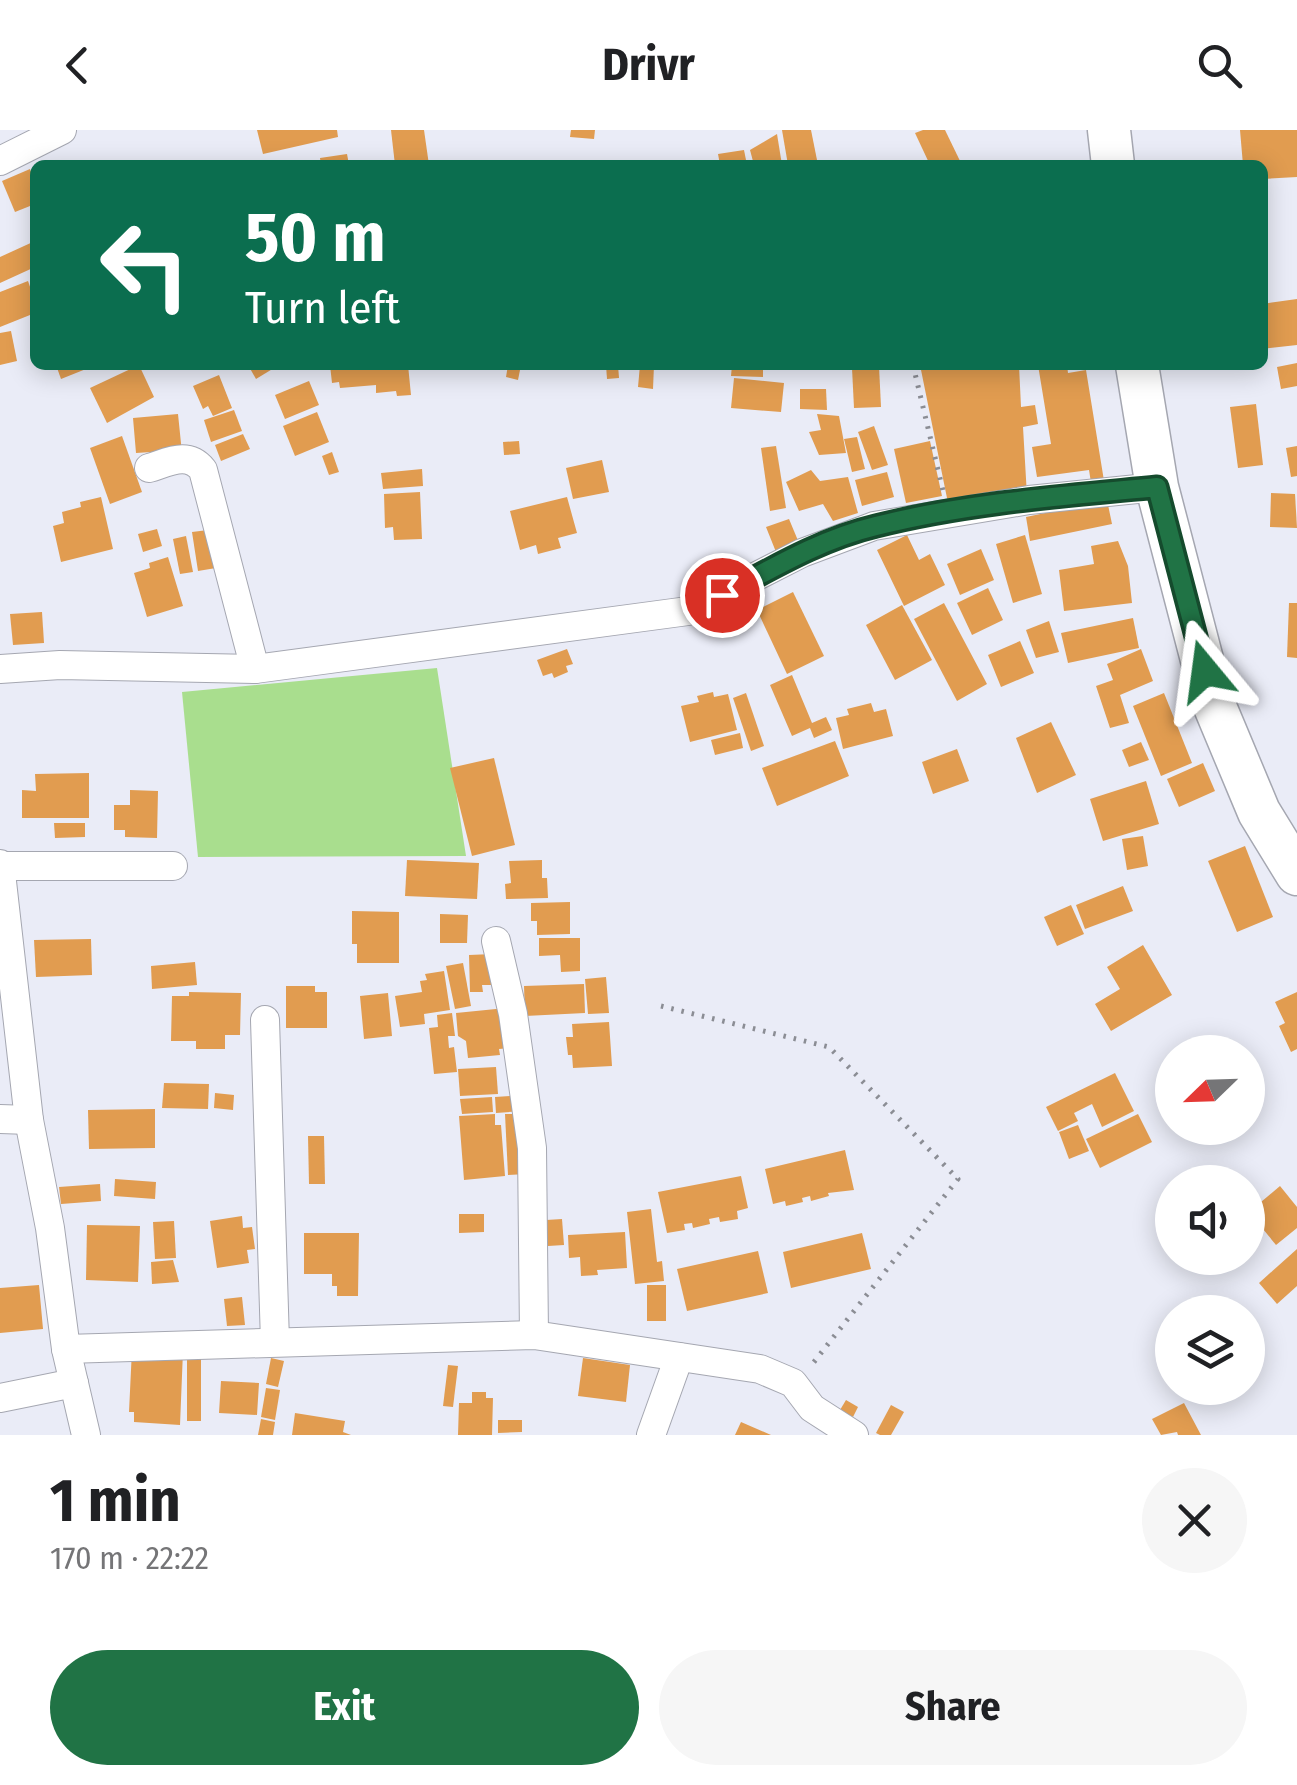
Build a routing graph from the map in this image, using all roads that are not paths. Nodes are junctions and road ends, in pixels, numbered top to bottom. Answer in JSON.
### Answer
{"nodes":[{"id":1,"x":62,"y":130,"type":"edge"},
{"id":2,"x":1109,"y":130,"type":"edge"},
{"id":3,"x":1112,"y":160,"type":"edge"},
{"id":4,"x":0,"y":161,"type":"edge"},
{"id":5,"x":1138,"y":370,"type":"edge"},
{"id":6,"x":149,"y":468,"type":"dead end"},
{"id":7,"x":1157,"y":487,"type":"junction"},
{"id":8,"x":0,"y":669,"type":"edge"},
{"id":9,"x":255,"y":669,"type":"junction"},
{"id":10,"x":0,"y":865,"type":"edge"},
{"id":11,"x":173,"y":866,"type":"dead end"},
{"id":12,"x":1297,"y":874,"type":"edge"},
{"id":13,"x":496,"y":940,"type":"dead end"},
{"id":14,"x":264,"y":1020,"type":"dead end"},
{"id":15,"x":0,"y":1119,"type":"edge"},
{"id":16,"x":28,"y":1120,"type":"junction"},
{"id":17,"x":534,"y":1335,"type":"junction"},
{"id":18,"x":275,"y":1342,"type":"junction"},
{"id":19,"x":66,"y":1349,"type":"junction"},
{"id":20,"x":680,"y":1356,"type":"junction"},
{"id":21,"x":74,"y":1383,"type":"junction"},
{"id":22,"x":0,"y":1398,"type":"edge"},
{"id":23,"x":662,"y":1405,"type":"junction"},
{"id":24,"x":86,"y":1435,"type":"edge"},
{"id":25,"x":651,"y":1435,"type":"edge"},
{"id":26,"x":669,"y":1435,"type":"edge"},
{"id":27,"x":854,"y":1435,"type":"edge"}],
"edges":[{"from":1,"to":4,"type":"street"},
{"from":2,"to":3,"type":"main road"},
{"from":5,"to":7,"type":"main road"},
{"from":6,"to":9,"type":"street"},
{"from":7,"to":9,"type":"street"},
{"from":7,"to":12,"type":"main road"},
{"from":8,"to":9,"type":"street"},
{"from":10,"to":11,"type":"street"},
{"from":10,"to":16,"type":"street"},
{"from":13,"to":17,"type":"street"},
{"from":14,"to":18,"type":"street"},
{"from":15,"to":16,"type":"street"},
{"from":16,"to":19,"type":"street"},
{"from":17,"to":18,"type":"street"},
{"from":17,"to":20,"type":"street"},
{"from":18,"to":19,"type":"street"},
{"from":19,"to":21,"type":"street"},
{"from":20,"to":23,"type":"street"},
{"from":20,"to":27,"type":"street"},
{"from":21,"to":22,"type":"street"},
{"from":21,"to":24,"type":"street"},
{"from":23,"to":25,"type":"street"},
{"from":23,"to":26,"type":"street"}]}
